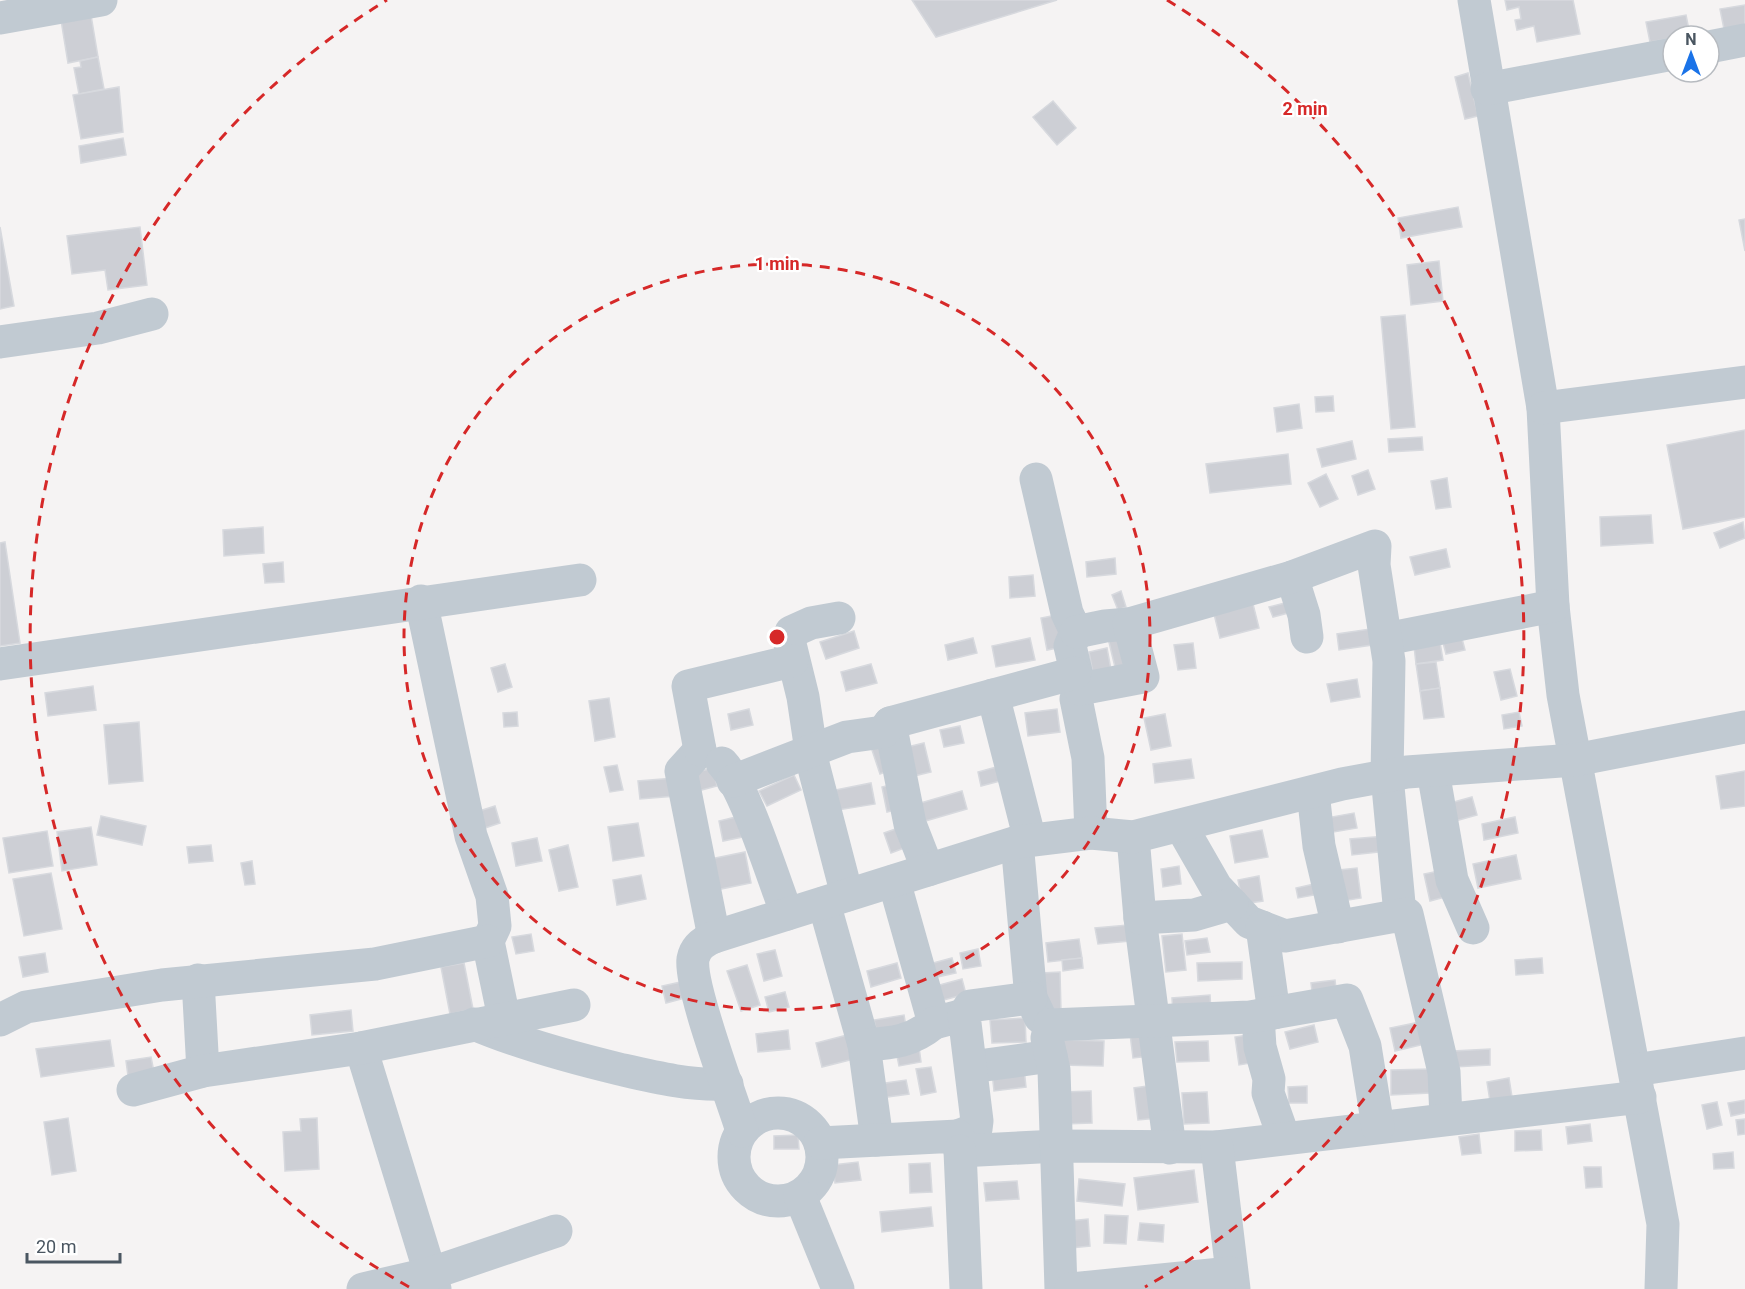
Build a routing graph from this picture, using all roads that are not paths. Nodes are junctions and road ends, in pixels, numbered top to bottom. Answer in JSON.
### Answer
{"nodes":[{"id":1,"x":101,"y":0,"type":"edge"},
{"id":2,"x":1474,"y":0,"type":"edge"},
{"id":3,"x":0,"y":18,"type":"edge"},
{"id":4,"x":1745,"y":40,"type":"edge"},
{"id":5,"x":1721,"y":45,"type":"edge"},
{"id":6,"x":1661,"y":56,"type":"edge"},
{"id":7,"x":1487,"y":89,"type":"junction"},
{"id":8,"x":152,"y":314,"type":"dead end"},
{"id":9,"x":0,"y":342,"type":"edge"},
{"id":10,"x":1745,"y":382,"type":"edge"},
{"id":11,"x":1543,"y":408,"type":"junction"},
{"id":12,"x":1036,"y":479,"type":"dead end"},
{"id":13,"x":1292,"y":577,"type":"junction"},
{"id":14,"x":580,"y":580,"type":"dead end"},
{"id":15,"x":421,"y":601,"type":"junction"},
{"id":16,"x":1553,"y":606,"type":"junction"},
{"id":17,"x":839,"y":618,"type":"dead end"},
{"id":18,"x":1129,"y":624,"type":"junction"},
{"id":19,"x":1076,"y":632,"type":"junction"},
{"id":20,"x":1307,"y":637,"type":"dead end"},
{"id":21,"x":1386,"y":639,"type":"junction"},
{"id":22,"x":792,"y":661,"type":"junction"},
{"id":23,"x":0,"y":664,"type":"edge"},
{"id":24,"x":1078,"y":681,"type":"junction"},
{"id":25,"x":993,"y":695,"type":"junction"},
{"id":26,"x":890,"y":723,"type":"junction"},
{"id":27,"x":1745,"y":727,"type":"edge"},
{"id":28,"x":700,"y":750,"type":"junction"},
{"id":29,"x":813,"y":752,"type":"junction"},
{"id":30,"x":1575,"y":760,"type":"junction"},
{"id":31,"x":1433,"y":771,"type":"junction"},
{"id":32,"x":1387,"y":776,"type":"junction"},
{"id":33,"x":734,"y":781,"type":"junction"},
{"id":34,"x":1313,"y":792,"type":"junction"},
{"id":35,"x":1181,"y":826,"type":"junction"},
{"id":36,"x":1091,"y":833,"type":"junction"},
{"id":37,"x":1133,"y":837,"type":"junction"},
{"id":38,"x":1024,"y":841,"type":"junction"},
{"id":39,"x":928,"y":870,"type":"junction"},
{"id":40,"x":894,"y":881,"type":"junction"},
{"id":41,"x":836,"y":899,"type":"junction"},
{"id":42,"x":1232,"y":904,"type":"junction"},
{"id":43,"x":787,"y":914,"type":"junction"},
{"id":44,"x":1400,"y":914,"type":"junction"},
{"id":45,"x":1140,"y":918,"type":"junction"},
{"id":46,"x":1262,"y":927,"type":"junction"},
{"id":47,"x":1338,"y":927,"type":"junction"},
{"id":48,"x":1473,"y":928,"type":"dead end"},
{"id":49,"x":714,"y":937,"type":"junction"},
{"id":50,"x":488,"y":941,"type":"junction"},
{"id":51,"x":198,"y":980,"type":"junction"},
{"id":52,"x":1031,"y":998,"type":"junction"},
{"id":53,"x":574,"y":1005,"type":"dead end"},
{"id":54,"x":1266,"y":1014,"type":"junction"},
{"id":55,"x":949,"y":1019,"type":"junction"},
{"id":56,"x":0,"y":1020,"type":"edge"},
{"id":57,"x":1154,"y":1020,"type":"junction"},
{"id":58,"x":489,"y":1021,"type":"junction"},
{"id":59,"x":1051,"y":1041,"type":"junction"},
{"id":60,"x":864,"y":1045,"type":"junction"},
{"id":61,"x":361,"y":1048,"type":"junction"},
{"id":62,"x":1745,"y":1053,"type":"edge"},
{"id":63,"x":971,"y":1067,"type":"junction"},
{"id":64,"x":203,"y":1071,"type":"junction"},
{"id":65,"x":727,"y":1084,"type":"junction"},
{"id":66,"x":1637,"y":1084,"type":"junction"},
{"id":67,"x":133,"y":1090,"type":"dead end"},
{"id":68,"x":1446,"y":1118,"type":"junction"},
{"id":69,"x":1378,"y":1126,"type":"junction"},
{"id":70,"x":742,"y":1131,"type":"junction"},
{"id":71,"x":1284,"y":1138,"type":"junction"},
{"id":72,"x":876,"y":1140,"type":"junction"},
{"id":73,"x":820,"y":1143,"type":"junction"},
{"id":74,"x":959,"y":1143,"type":"junction"},
{"id":75,"x":1058,"y":1146,"type":"junction"},
{"id":76,"x":1217,"y":1147,"type":"junction"},
{"id":77,"x":1170,"y":1148,"type":"junction"},
{"id":78,"x":800,"y":1196,"type":"junction"},
{"id":79,"x":556,"y":1231,"type":"dead end"},
{"id":80,"x":434,"y":1281,"type":"edge"},
{"id":81,"x":1233,"y":1281,"type":"edge"},
{"id":82,"x":363,"y":1289,"type":"edge"},
{"id":83,"x":838,"y":1289,"type":"edge"},
{"id":84,"x":966,"y":1289,"type":"edge"},
{"id":85,"x":1061,"y":1289,"type":"edge"},
{"id":86,"x":1071,"y":1289,"type":"edge"},
{"id":87,"x":1661,"y":1289,"type":"edge"}],
"edges":[{"from":1,"to":3,"type":"street"},
{"from":2,"to":7,"type":"street"},
{"from":4,"to":5,"type":"street"},
{"from":6,"to":7,"type":"street"},
{"from":7,"to":11,"type":"street"},
{"from":8,"to":9,"type":"street"},
{"from":10,"to":11,"type":"street"},
{"from":11,"to":16,"type":"street"},
{"from":12,"to":19,"type":"street"},
{"from":13,"to":18,"type":"street"},
{"from":13,"to":20,"type":"street"},
{"from":13,"to":21,"type":"street"},
{"from":14,"to":15,"type":"street"},
{"from":15,"to":23,"type":"street"},
{"from":15,"to":50,"type":"street"},
{"from":16,"to":21,"type":"street"},
{"from":16,"to":30,"type":"street"},
{"from":17,"to":22,"type":"street"},
{"from":18,"to":19,"type":"street"},
{"from":18,"to":24,"type":"street"},
{"from":19,"to":24,"type":"street"},
{"from":21,"to":32,"type":"street"},
{"from":22,"to":28,"type":"street"},
{"from":22,"to":29,"type":"street"},
{"from":24,"to":25,"type":"street"},
{"from":24,"to":36,"type":"street"},
{"from":25,"to":26,"type":"street"},
{"from":25,"to":38,"type":"street"},
{"from":26,"to":29,"type":"street"},
{"from":26,"to":39,"type":"street"},
{"from":27,"to":30,"type":"street"},
{"from":28,"to":33,"type":"street"},
{"from":28,"to":49,"type":"street"},
{"from":29,"to":33,"type":"street"},
{"from":29,"to":41,"type":"street"},
{"from":30,"to":31,"type":"street"},
{"from":30,"to":66,"type":"street"},
{"from":31,"to":32,"type":"street"},
{"from":31,"to":48,"type":"street"},
{"from":32,"to":34,"type":"street"},
{"from":32,"to":44,"type":"street"},
{"from":33,"to":43,"type":"street"},
{"from":34,"to":35,"type":"street"},
{"from":34,"to":47,"type":"street"},
{"from":35,"to":37,"type":"street"},
{"from":35,"to":42,"type":"street"},
{"from":36,"to":37,"type":"street"},
{"from":36,"to":38,"type":"street"},
{"from":37,"to":45,"type":"street"},
{"from":38,"to":39,"type":"street"},
{"from":38,"to":52,"type":"street"},
{"from":39,"to":40,"type":"street"},
{"from":40,"to":41,"type":"street"},
{"from":40,"to":55,"type":"street"},
{"from":41,"to":43,"type":"street"},
{"from":41,"to":60,"type":"street"},
{"from":42,"to":45,"type":"street"},
{"from":42,"to":46,"type":"street"},
{"from":43,"to":49,"type":"street"},
{"from":44,"to":47,"type":"street"},
{"from":44,"to":68,"type":"street"},
{"from":45,"to":57,"type":"street"},
{"from":46,"to":47,"type":"street"},
{"from":46,"to":54,"type":"street"},
{"from":49,"to":65,"type":"street"},
{"from":50,"to":51,"type":"street"},
{"from":50,"to":58,"type":"street"},
{"from":51,"to":56,"type":"street"},
{"from":51,"to":64,"type":"street"},
{"from":52,"to":55,"type":"street"},
{"from":52,"to":59,"type":"street"},
{"from":53,"to":58,"type":"street"},
{"from":54,"to":57,"type":"street"},
{"from":54,"to":69,"type":"street"},
{"from":54,"to":71,"type":"street"},
{"from":55,"to":60,"type":"street"},
{"from":55,"to":63,"type":"street"},
{"from":57,"to":59,"type":"street"},
{"from":57,"to":77,"type":"street"},
{"from":58,"to":61,"type":"street"},
{"from":58,"to":65,"type":"street"},
{"from":59,"to":63,"type":"street"},
{"from":59,"to":75,"type":"street"},
{"from":60,"to":72,"type":"street"},
{"from":61,"to":64,"type":"street"},
{"from":61,"to":80,"type":"street"},
{"from":62,"to":66,"type":"street"},
{"from":63,"to":74,"type":"street"},
{"from":64,"to":67,"type":"street"},
{"from":65,"to":70,"type":"street"},
{"from":66,"to":68,"type":"street"},
{"from":66,"to":87,"type":"street"},
{"from":68,"to":69,"type":"street"},
{"from":69,"to":71,"type":"street"},
{"from":70,"to":73,"type":"street"},
{"from":70,"to":78,"type":"street"},
{"from":71,"to":76,"type":"street"},
{"from":72,"to":73,"type":"street"},
{"from":72,"to":74,"type":"street"},
{"from":73,"to":78,"type":"street"},
{"from":74,"to":75,"type":"street"},
{"from":74,"to":84,"type":"street"},
{"from":75,"to":77,"type":"street"},
{"from":75,"to":85,"type":"street"},
{"from":76,"to":77,"type":"street"},
{"from":76,"to":81,"type":"street"},
{"from":78,"to":83,"type":"street"},
{"from":79,"to":80,"type":"street"},
{"from":80,"to":82,"type":"street"},
{"from":81,"to":86,"type":"street"}]}
